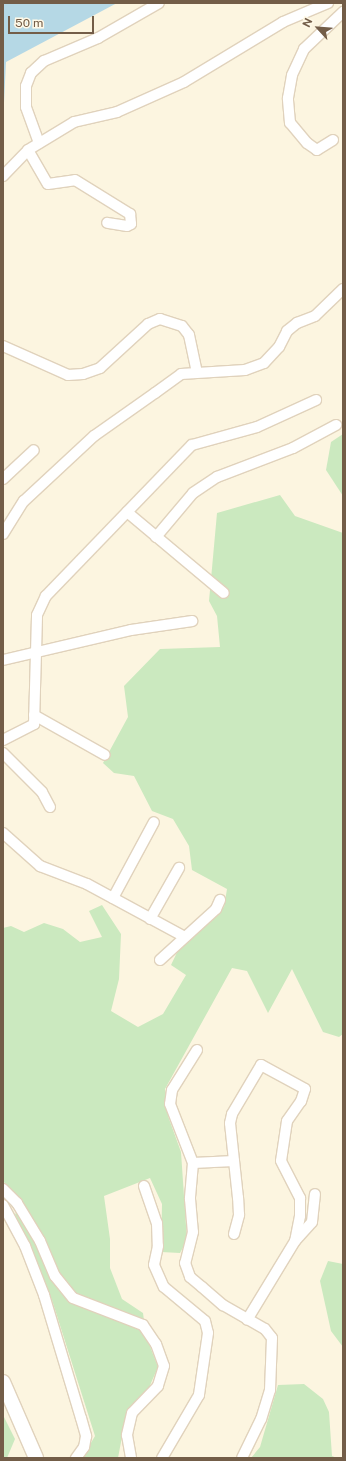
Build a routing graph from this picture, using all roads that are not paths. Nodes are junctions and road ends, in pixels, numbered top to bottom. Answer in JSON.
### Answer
{"nodes":[{"id":1,"x":159,"y":3,"type":"edge"},
{"id":2,"x":328,"y":3,"type":"edge"},
{"id":3,"x":343,"y":12,"type":"edge"},
{"id":4,"x":333,"y":140,"type":"dead end"},
{"id":5,"x":38,"y":143,"type":"junction"},
{"id":6,"x":28,"y":150,"type":"junction"},
{"id":7,"x":3,"y":176,"type":"edge"},
{"id":8,"x":107,"y":223,"type":"dead end"},
{"id":9,"x":343,"y":289,"type":"edge"},
{"id":10,"x":3,"y":346,"type":"edge"},
{"id":11,"x":197,"y":372,"type":"junction"},
{"id":12,"x":316,"y":400,"type":"dead end"},
{"id":13,"x":336,"y":425,"type":"dead end"},
{"id":14,"x":34,"y":450,"type":"dead end"},
{"id":15,"x":3,"y":479,"type":"edge"},
{"id":16,"x":127,"y":512,"type":"junction"},
{"id":17,"x":3,"y":534,"type":"edge"},
{"id":18,"x":156,"y":537,"type":"junction"},
{"id":19,"x":224,"y":593,"type":"dead end"},
{"id":20,"x":192,"y":621,"type":"dead end"},
{"id":21,"x":34,"y":653,"type":"junction"},
{"id":22,"x":3,"y":660,"type":"edge"},
{"id":23,"x":34,"y":715,"type":"junction"},
{"id":24,"x":3,"y":740,"type":"edge"},
{"id":25,"x":3,"y":753,"type":"edge"},
{"id":26,"x":104,"y":756,"type":"dead end"},
{"id":27,"x":50,"y":807,"type":"dead end"},
{"id":28,"x":154,"y":822,"type":"dead end"},
{"id":29,"x":3,"y":833,"type":"edge"},
{"id":30,"x":179,"y":868,"type":"dead end"},
{"id":31,"x":113,"y":898,"type":"junction"},
{"id":32,"x":220,"y":900,"type":"dead end"},
{"id":33,"x":150,"y":919,"type":"junction"},
{"id":34,"x":185,"y":937,"type":"junction"},
{"id":35,"x":160,"y":960,"type":"dead end"},
{"id":36,"x":197,"y":1050,"type":"dead end"},
{"id":37,"x":234,"y":1161,"type":"junction"},
{"id":38,"x":193,"y":1163,"type":"junction"},
{"id":39,"x":144,"y":1186,"type":"dead end"},
{"id":40,"x":3,"y":1189,"type":"edge"},
{"id":41,"x":315,"y":1194,"type":"dead end"},
{"id":42,"x":3,"y":1205,"type":"edge"},
{"id":43,"x":234,"y":1234,"type":"dead end"},
{"id":44,"x":295,"y":1241,"type":"junction"},
{"id":45,"x":247,"y":1320,"type":"junction"},
{"id":46,"x":3,"y":1382,"type":"edge"},
{"id":47,"x":36,"y":1458,"type":"edge"},
{"id":48,"x":76,"y":1458,"type":"edge"},
{"id":49,"x":131,"y":1458,"type":"edge"},
{"id":50,"x":162,"y":1458,"type":"edge"},
{"id":51,"x":242,"y":1458,"type":"edge"}],
"edges":[{"from":1,"to":5,"type":"street"},
{"from":2,"to":5,"type":"street"},
{"from":3,"to":4,"type":"street"},
{"from":5,"to":6,"type":"street"},
{"from":6,"to":7,"type":"street"},
{"from":6,"to":8,"type":"street"},
{"from":9,"to":11,"type":"street"},
{"from":10,"to":11,"type":"street"},
{"from":11,"to":17,"type":"street"},
{"from":12,"to":16,"type":"street"},
{"from":13,"to":18,"type":"street"},
{"from":14,"to":15,"type":"street"},
{"from":16,"to":18,"type":"street"},
{"from":16,"to":21,"type":"street"},
{"from":18,"to":19,"type":"street"},
{"from":20,"to":21,"type":"street"},
{"from":21,"to":22,"type":"street"},
{"from":21,"to":23,"type":"street"},
{"from":23,"to":24,"type":"street"},
{"from":23,"to":26,"type":"street"},
{"from":25,"to":27,"type":"street"},
{"from":28,"to":31,"type":"street"},
{"from":29,"to":31,"type":"street"},
{"from":30,"to":33,"type":"street"},
{"from":31,"to":33,"type":"street"},
{"from":32,"to":34,"type":"street"},
{"from":33,"to":34,"type":"street"},
{"from":34,"to":35,"type":"street"},
{"from":36,"to":38,"type":"street"},
{"from":37,"to":38,"type":"street"},
{"from":37,"to":43,"type":"street"},
{"from":37,"to":44,"type":"street"},
{"from":38,"to":45,"type":"street"},
{"from":39,"to":50,"type":"street"},
{"from":40,"to":49,"type":"street"},
{"from":41,"to":44,"type":"street"},
{"from":42,"to":48,"type":"street"},
{"from":44,"to":45,"type":"street"},
{"from":45,"to":51,"type":"street"},
{"from":46,"to":47,"type":"main road"}]}
